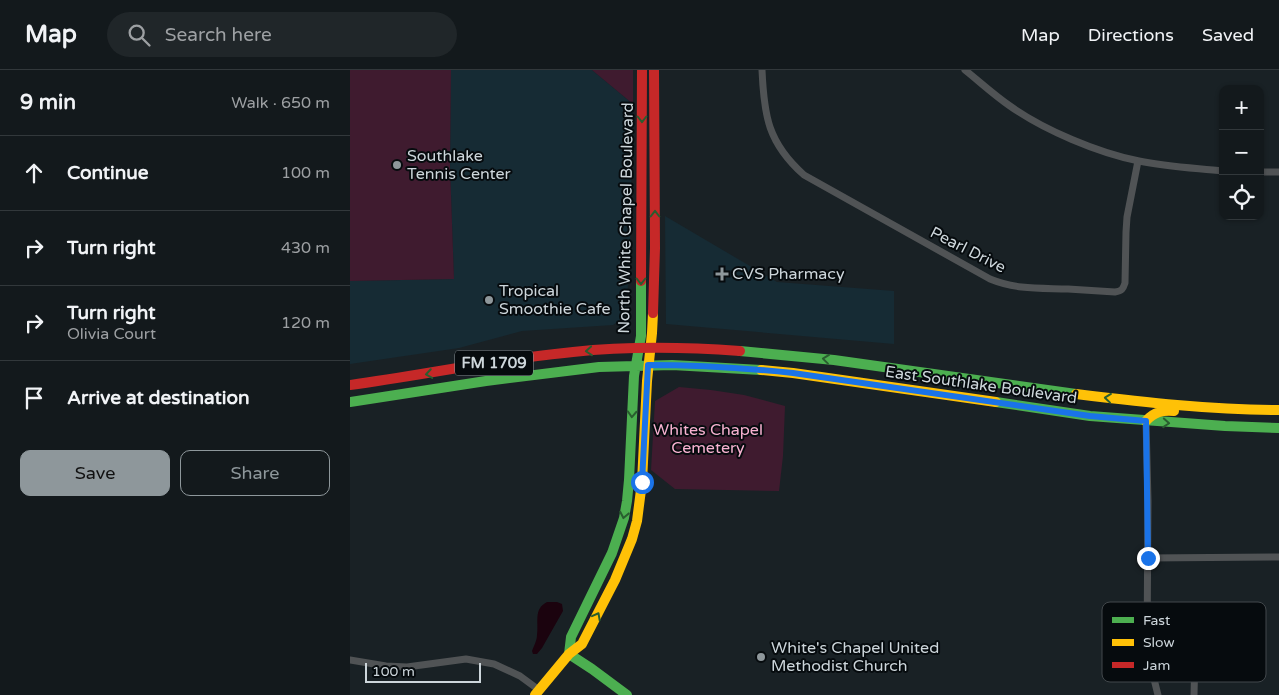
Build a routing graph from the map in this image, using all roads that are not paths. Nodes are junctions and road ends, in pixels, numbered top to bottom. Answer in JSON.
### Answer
{"nodes":[{"id":1,"x":642,"y":70,"type":"edge"},
{"id":2,"x":654,"y":70,"type":"edge"},
{"id":3,"x":762,"y":70,"type":"edge"},
{"id":4,"x":965,"y":70,"type":"edge"},
{"id":5,"x":1138,"y":161,"type":"junction"},
{"id":6,"x":1219,"y":171,"type":"edge"},
{"id":7,"x":1264,"y":172,"type":"edge"},
{"id":8,"x":1279,"y":172,"type":"edge"},
{"id":9,"x":638,"y":348,"type":"junction"},
{"id":10,"x":651,"y":348,"type":"junction"},
{"id":11,"x":853,"y":363,"type":"junction"},
{"id":12,"x":648,"y":365,"type":"junction"},
{"id":13,"x":636,"y":366,"type":"junction"},
{"id":14,"x":849,"y":381,"type":"junction"},
{"id":15,"x":350,"y":385,"type":"edge"},
{"id":16,"x":350,"y":402,"type":"edge"},
{"id":17,"x":1215,"y":408,"type":"junction"},
{"id":18,"x":1279,"y":410,"type":"edge"},
{"id":19,"x":1146,"y":421,"type":"junction"},
{"id":20,"x":1279,"y":428,"type":"edge"},
{"id":21,"x":1279,"y":557,"type":"edge"},
{"id":22,"x":1148,"y":558,"type":"junction"},
{"id":23,"x":1148,"y":602,"type":"edge"},
{"id":24,"x":569,"y":654,"type":"junction"},
{"id":25,"x":350,"y":660,"type":"edge"},
{"id":26,"x":1155,"y":682,"type":"edge"},
{"id":27,"x":1194,"y":682,"type":"edge"},
{"id":28,"x":537,"y":692,"type":"edge"},
{"id":29,"x":627,"y":695,"type":"edge"},
{"id":30,"x":1158,"y":695,"type":"edge"},
{"id":31,"x":1194,"y":695,"type":"edge"}],
"edges":[{"from":1,"to":9,"type":"main road","name":"North White Chapel Boulevard","one_way":true},
{"from":10,"to":2,"type":"main road","name":"North White Chapel Boulevard","one_way":true},
{"from":3,"to":5,"type":"street","name":"Pearl Drive"},
{"from":4,"to":5,"type":"street"},
{"from":5,"to":6,"type":"street"},
{"from":7,"to":8,"type":"street"},
{"from":9,"to":10,"type":"main road","number":"FM 1709"},
{"from":9,"to":13,"type":"main road","name":"North White Chapel Boulevard"},
{"from":9,"to":15,"type":"main road","number":"FM 1709","one_way":true},
{"from":11,"to":10,"type":"main road","name":"East Southlake Boulevard","number":"FM 1709","one_way":true},
{"from":10,"to":12,"type":"main road","name":"North White Chapel Boulevard"},
{"from":11,"to":14,"type":"main road"},
{"from":17,"to":11,"type":"main road","name":"East Southlake Boulevard","number":"FM 1709","one_way":true},
{"from":12,"to":13,"type":"main road","number":"FM 1709"},
{"from":12,"to":14,"type":"main road","name":"East Southlake Boulevard","number":"FM 1709"},
{"from":24,"to":12,"type":"main road","name":"North White Chapel Boulevard","one_way":true},
{"from":13,"to":16,"type":"main road","number":"FM 1709"},
{"from":13,"to":24,"type":"main road","name":"North White Chapel Boulevard","one_way":true},
{"from":14,"to":19,"type":"main road","name":"East Southlake Boulevard","number":"FM 1709"},
{"from":17,"to":18,"type":"main road","name":"East Southlake Boulevard","number":"FM 1709"},
{"from":17,"to":19,"type":"main road"},
{"from":19,"to":20,"type":"main road","name":"East Southlake Boulevard","number":"FM 1709","one_way":true},
{"from":19,"to":22,"type":"street"},
{"from":21,"to":22,"type":"street"},
{"from":22,"to":23,"type":"street"},
{"from":24,"to":28,"type":"main road","name":"North White Chapel Boulevard"},
{"from":24,"to":29,"type":"main road"},
{"from":25,"to":28,"type":"street"},
{"from":26,"to":30,"type":"street"},
{"from":27,"to":31,"type":"street"}]}
